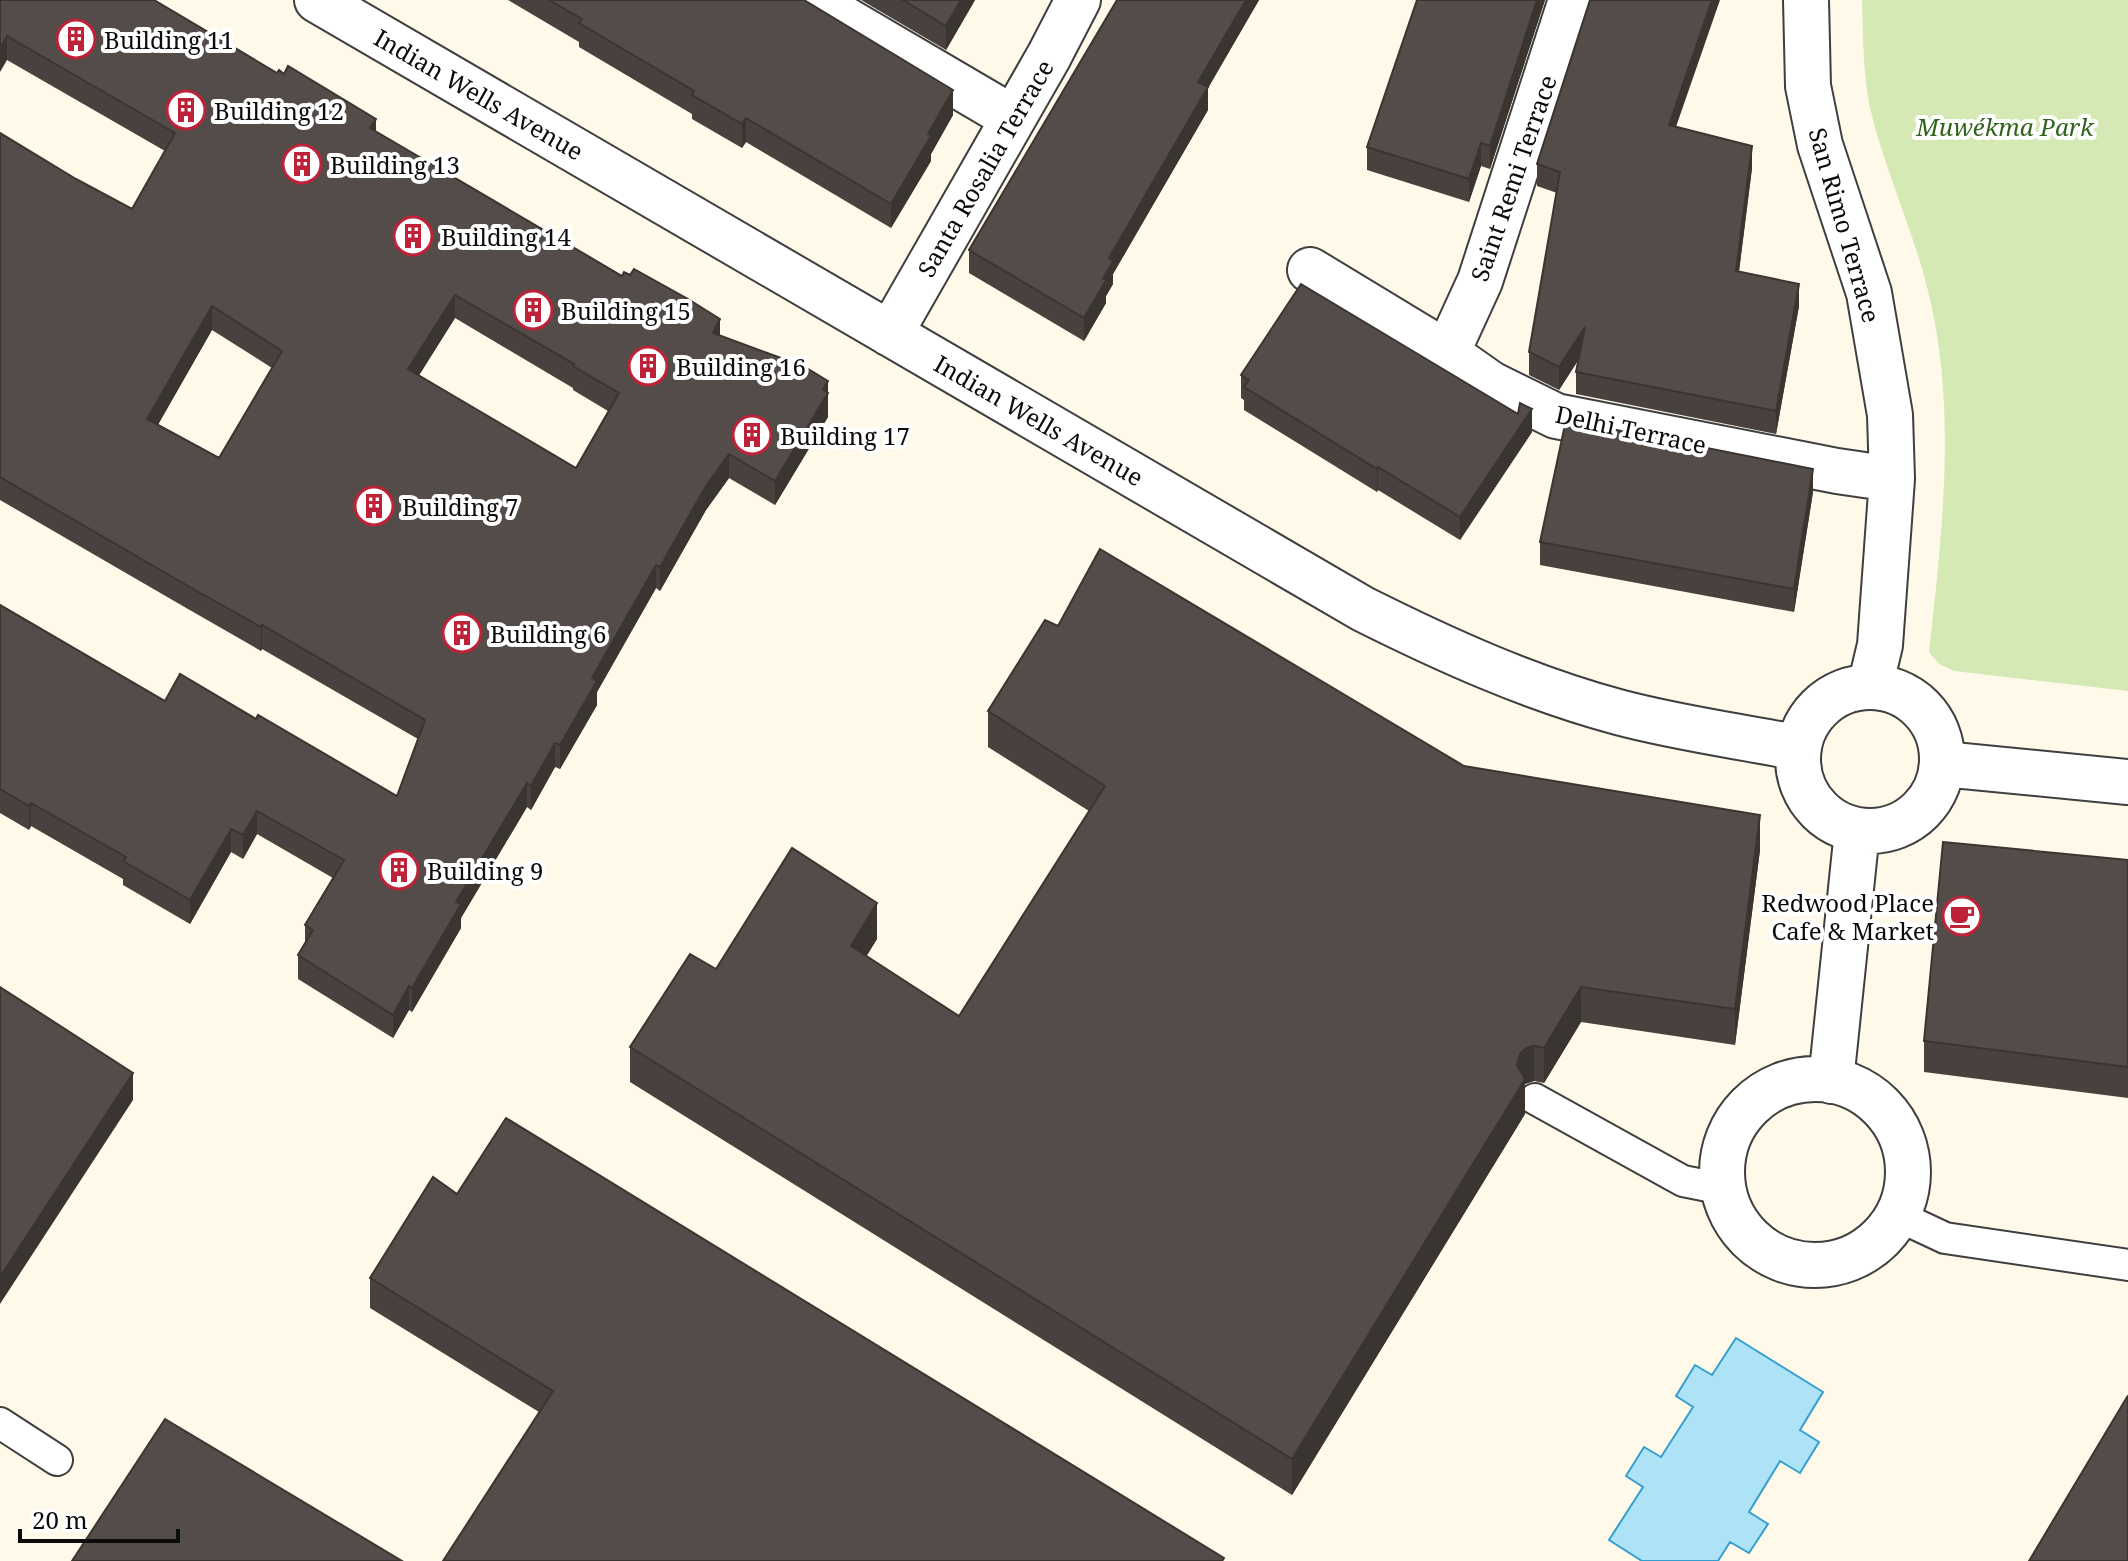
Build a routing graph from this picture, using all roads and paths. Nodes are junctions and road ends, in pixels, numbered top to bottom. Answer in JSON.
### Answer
{"nodes":[{"id":1,"x":317,"y":0,"type":"edge"},
{"id":2,"x":812,"y":0,"type":"edge"},
{"id":3,"x":1078,"y":0,"type":"edge"},
{"id":4,"x":1571,"y":0,"type":"edge"},
{"id":5,"x":1806,"y":0,"type":"edge"},
{"id":6,"x":1013,"y":118,"type":"junction"},
{"id":7,"x":1310,"y":270,"type":"dead end"},
{"id":8,"x":890,"y":334,"type":"junction"},
{"id":9,"x":1447,"y":353,"type":"junction"},
{"id":10,"x":1892,"y":479,"type":"junction"},
{"id":11,"x":1870,"y":687,"type":"junction"},
{"id":12,"x":1799,"y":748,"type":"junction"},
{"id":13,"x":1943,"y":764,"type":"junction"},
{"id":14,"x":2128,"y":782,"type":"edge"},
{"id":15,"x":1857,"y":831,"type":"junction"},
{"id":16,"x":1831,"y":1081,"type":"junction"},
{"id":17,"x":1535,"y":1099,"type":"edge"},
{"id":18,"x":1723,"y":1189,"type":"junction"},
{"id":19,"x":1898,"y":1216,"type":"junction"},
{"id":20,"x":2128,"y":1265,"type":"edge"},
{"id":21,"x":0,"y":1423,"type":"edge"},
{"id":22,"x":57,"y":1460,"type":"dead end"}],
"edges":[{"from":1,"to":8,"type":"street","name":"Indian Wells Avenue"},
{"from":2,"to":6,"type":"street"},
{"from":3,"to":6,"type":"street","name":"Santa Rosalia Terrace"},
{"from":4,"to":9,"type":"street","name":"Saint Remi Terrace"},
{"from":5,"to":10,"type":"street","name":"San Rimo Terrace"},
{"from":6,"to":8,"type":"street","name":"Santa Rosalia Terrace"},
{"from":7,"to":9,"type":"street","name":"Delhi Terrace"},
{"from":8,"to":12,"type":"street","name":"Indian Wells Avenue"},
{"from":9,"to":10,"type":"street","name":"Delhi Terrace"},
{"from":10,"to":11,"type":"street","name":"San Rimo Terrace"},
{"from":11,"to":12,"type":"street"},
{"from":11,"to":13,"type":"street"},
{"from":12,"to":15,"type":"street"},
{"from":13,"to":14,"type":"street"},
{"from":13,"to":15,"type":"street"},
{"from":15,"to":16,"type":"street"},
{"from":16,"to":18,"type":"street"},
{"from":16,"to":19,"type":"street"},
{"from":17,"to":18,"type":"lane"},
{"from":18,"to":19,"type":"street"},
{"from":19,"to":20,"type":"lane"},
{"from":21,"to":22,"type":"lane"}]}
